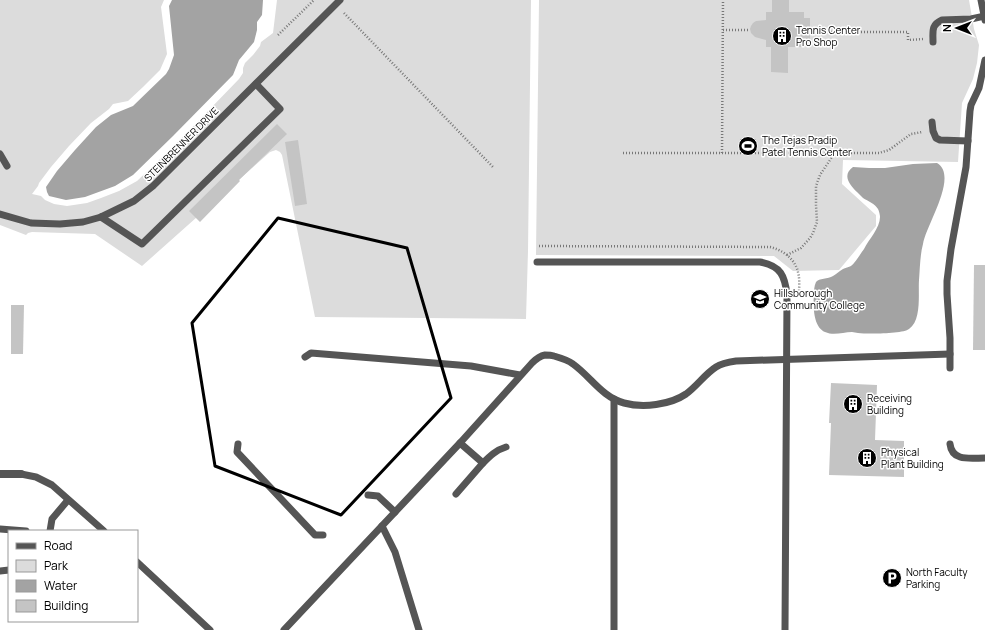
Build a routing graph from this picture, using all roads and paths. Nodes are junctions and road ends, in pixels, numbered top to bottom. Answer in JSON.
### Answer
{"nodes":[{"id":1,"x":314,"y":0,"type":"edge"},
{"id":2,"x":340,"y":0,"type":"edge"},
{"id":3,"x":723,"y":0,"type":"edge"},
{"id":4,"x":981,"y":0,"type":"edge"},
{"id":5,"x":344,"y":13,"type":"dead end"},
{"id":6,"x":985,"y":16,"type":"edge"},
{"id":7,"x":985,"y":20,"type":"edge"},
{"id":8,"x":722,"y":30,"type":"junction"},
{"id":9,"x":750,"y":30,"type":"dead end"},
{"id":10,"x":810,"y":32,"type":"dead end"},
{"id":11,"x":278,"y":35,"type":"dead end"},
{"id":12,"x":933,"y":40,"type":"joint"},
{"id":13,"x":985,"y":64,"type":"edge"},
{"id":14,"x":256,"y":84,"type":"junction"},
{"id":15,"x":932,"y":122,"type":"dead end"},
{"id":16,"x":933,"y":131,"type":"junction"},
{"id":17,"x":968,"y":141,"type":"junction"},
{"id":18,"x":623,"y":153,"type":"dead end"},
{"id":19,"x":722,"y":153,"type":"junction"},
{"id":20,"x":833,"y":153,"type":"junction"},
{"id":21,"x":0,"y":154,"type":"edge"},
{"id":22,"x":7,"y":166,"type":"dead end"},
{"id":23,"x":493,"y":167,"type":"dead end"},
{"id":24,"x":0,"y":214,"type":"edge"},
{"id":25,"x":101,"y":217,"type":"junction"},
{"id":26,"x":786,"y":255,"type":"dead end"},
{"id":27,"x":537,"y":262,"type":"dead end"},
{"id":28,"x":950,"y":354,"type":"junction"},
{"id":29,"x":305,"y":357,"type":"dead end"},
{"id":30,"x":786,"y":359,"type":"junction"},
{"id":31,"x":950,"y":368,"type":"dead end"},
{"id":32,"x":520,"y":376,"type":"junction"},
{"id":33,"x":614,"y":399,"type":"junction"},
{"id":34,"x":460,"y":443,"type":"junction"},
{"id":35,"x":238,"y":444,"type":"dead end"},
{"id":36,"x":950,"y":444,"type":"dead end"},
{"id":37,"x":506,"y":447,"type":"dead end"},
{"id":38,"x":985,"y":458,"type":"edge"},
{"id":39,"x":483,"y":463,"type":"junction"},
{"id":40,"x":0,"y":474,"type":"edge"},
{"id":41,"x":20,"y":474,"type":"joint"},
{"id":42,"x":456,"y":494,"type":"dead end"},
{"id":43,"x":368,"y":495,"type":"dead end"},
{"id":44,"x":68,"y":500,"type":"junction"},
{"id":45,"x":395,"y":512,"type":"junction"},
{"id":46,"x":382,"y":526,"type":"junction"},
{"id":47,"x":0,"y":529,"type":"edge"},
{"id":48,"x":13,"y":530,"type":"edge"},
{"id":49,"x":50,"y":530,"type":"edge"},
{"id":50,"x":103,"y":530,"type":"edge"},
{"id":51,"x":323,"y":535,"type":"dead end"},
{"id":52,"x":138,"y":563,"type":"edge"},
{"id":53,"x":210,"y":630,"type":"edge"},
{"id":54,"x":284,"y":630,"type":"edge"},
{"id":55,"x":419,"y":630,"type":"edge"},
{"id":56,"x":614,"y":630,"type":"edge"},
{"id":57,"x":785,"y":630,"type":"edge"}],
"edges":[{"from":1,"to":11,"type":"path"},
{"from":2,"to":14,"type":"lane","name":"STEINBRENNER DRIVE"},
{"from":3,"to":8,"type":"path"},
{"from":4,"to":6,"type":"lane"},
{"from":5,"to":23,"type":"path"},
{"from":6,"to":7,"type":"lane"},
{"from":6,"to":12,"type":"lane"},
{"from":8,"to":9,"type":"path"},
{"from":8,"to":19,"type":"path"},
{"from":10,"to":12,"type":"path"},
{"from":13,"to":17,"type":"lane"},
{"from":14,"to":25,"type":"lane","name":"STEINBRENNER DRIVE"},
{"from":14,"to":25,"type":"lane"},
{"from":15,"to":16,"type":"lane"},
{"from":16,"to":17,"type":"lane"},
{"from":16,"to":20,"type":"path"},
{"from":17,"to":28,"type":"lane"},
{"from":18,"to":19,"type":"path"},
{"from":19,"to":20,"type":"path"},
{"from":20,"to":26,"type":"path"},
{"from":21,"to":22,"type":"lane"},
{"from":24,"to":25,"type":"lane","name":"STEINBRENNER DRIVE"},
{"from":27,"to":30,"type":"lane"},
{"from":28,"to":30,"type":"lane"},
{"from":28,"to":31,"type":"lane"},
{"from":29,"to":32,"type":"lane"},
{"from":30,"to":33,"type":"lane"},
{"from":30,"to":57,"type":"lane"},
{"from":32,"to":33,"type":"lane"},
{"from":32,"to":34,"type":"lane"},
{"from":33,"to":56,"type":"lane"},
{"from":34,"to":39,"type":"lane"},
{"from":34,"to":45,"type":"lane"},
{"from":35,"to":51,"type":"lane"},
{"from":36,"to":38,"type":"lane"},
{"from":37,"to":39,"type":"lane"},
{"from":39,"to":42,"type":"lane"},
{"from":40,"to":41,"type":"street"},
{"from":41,"to":44,"type":"lane"},
{"from":43,"to":45,"type":"lane"},
{"from":44,"to":49,"type":"lane"},
{"from":44,"to":50,"type":"lane"},
{"from":45,"to":46,"type":"lane"},
{"from":46,"to":54,"type":"lane"},
{"from":46,"to":55,"type":"lane"},
{"from":47,"to":48,"type":"lane"},
{"from":52,"to":53,"type":"lane"}]}
